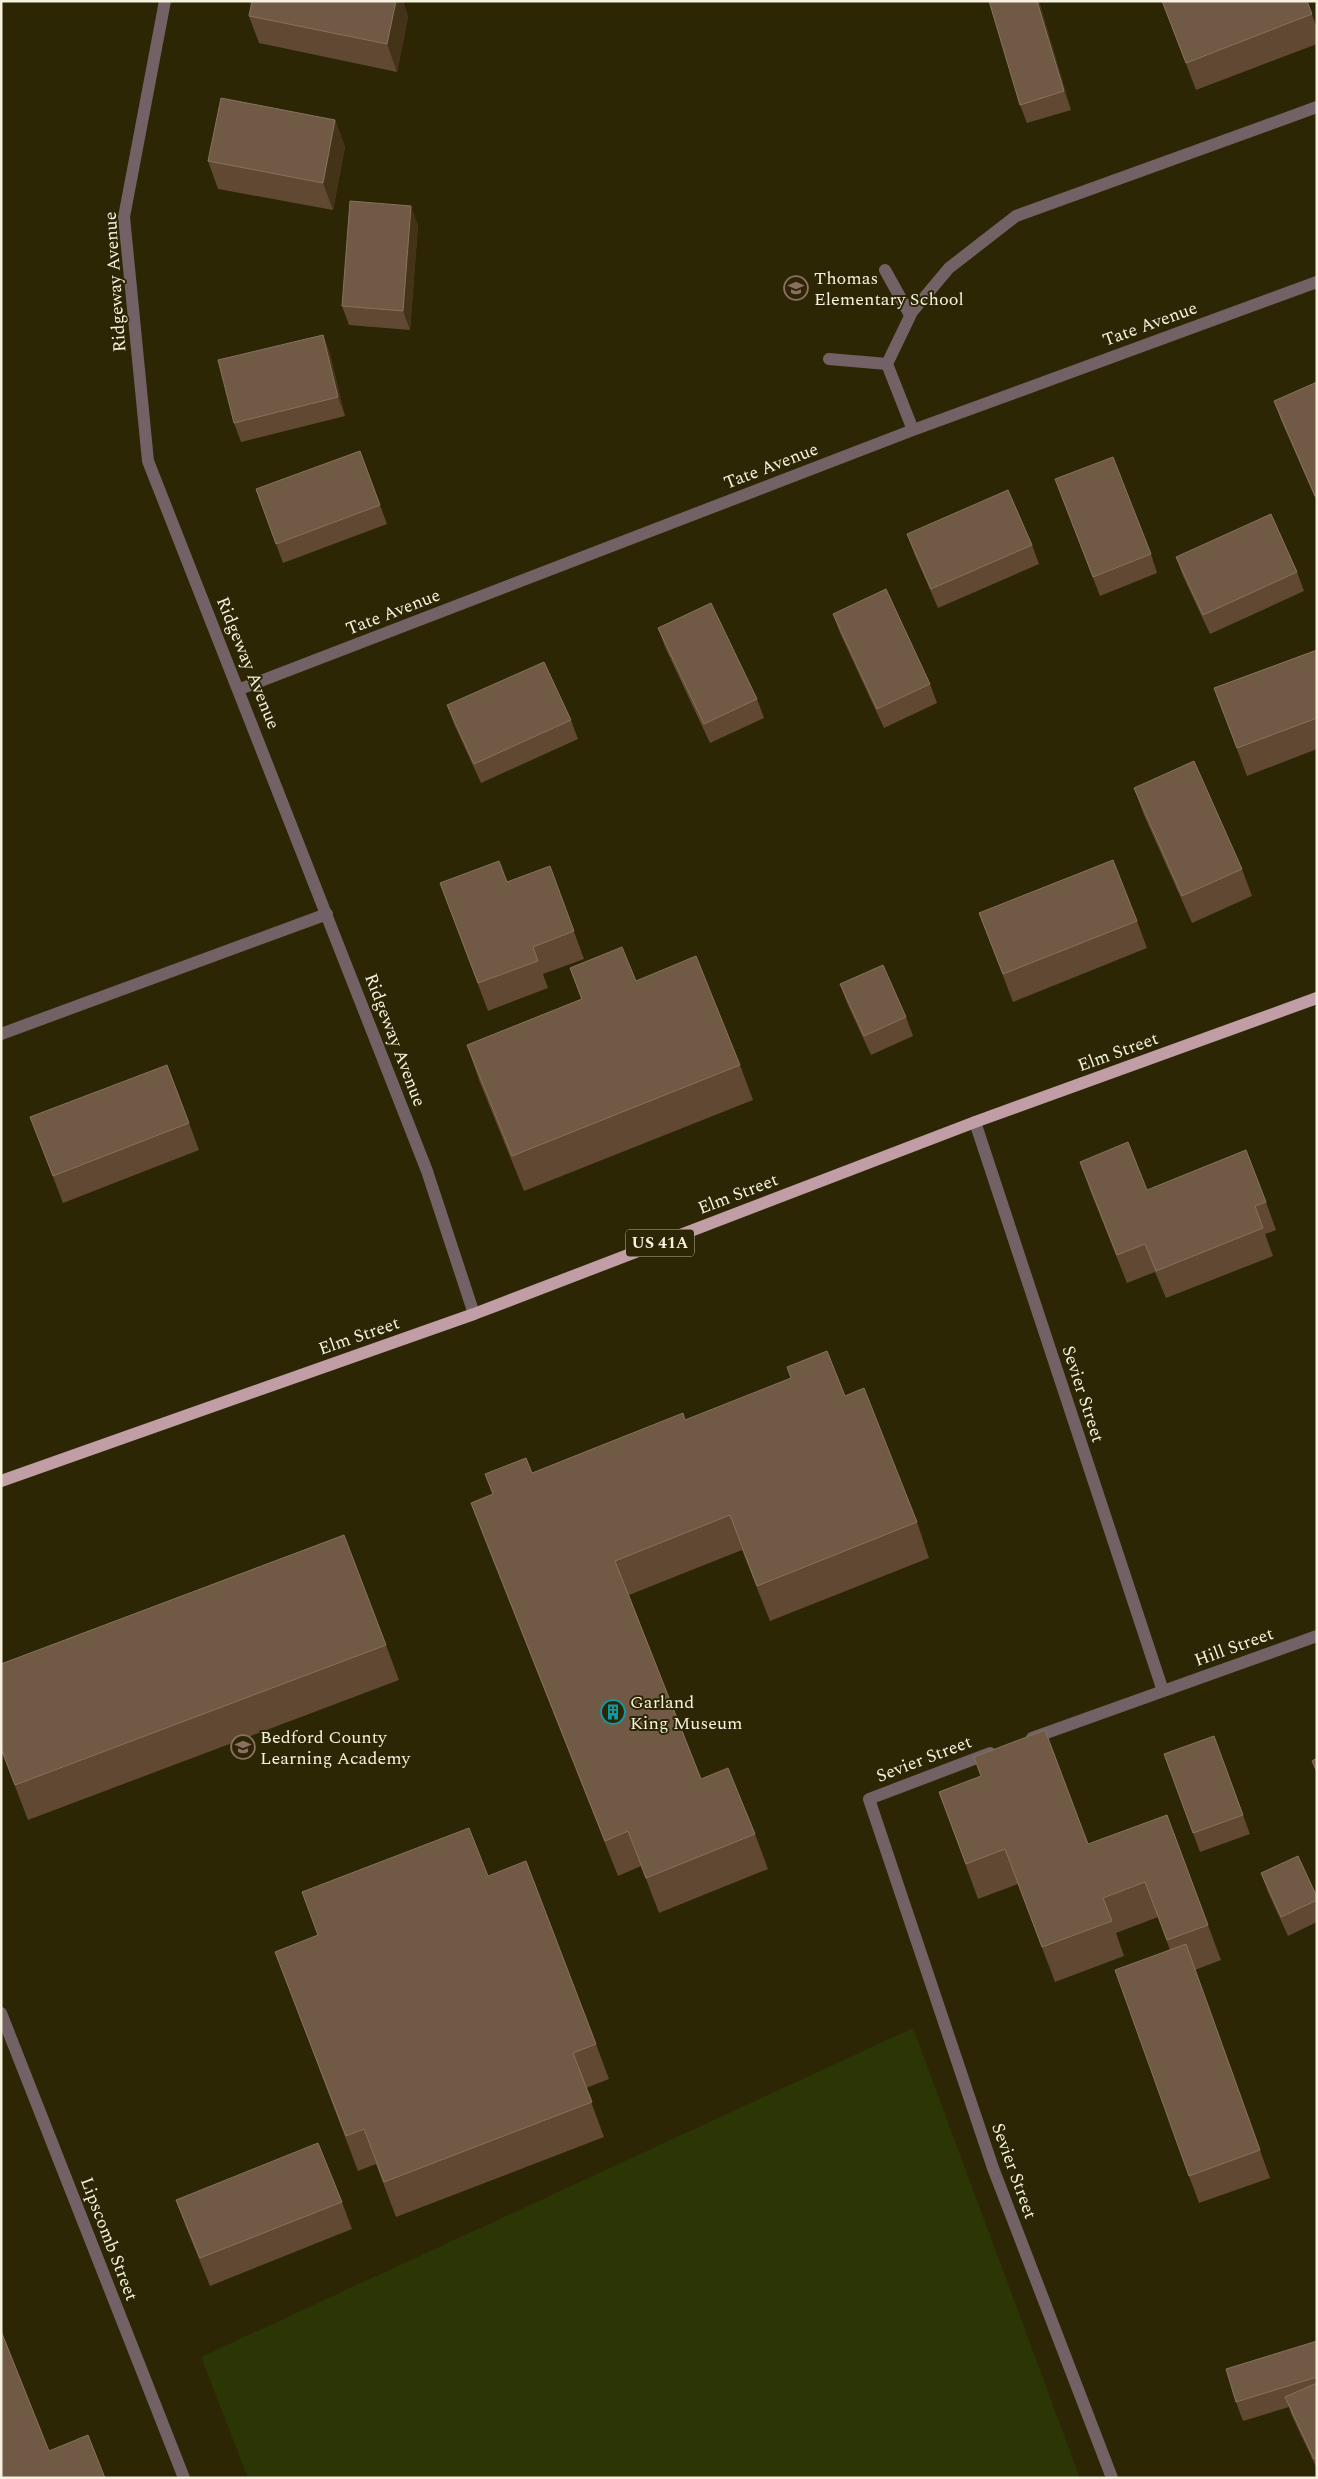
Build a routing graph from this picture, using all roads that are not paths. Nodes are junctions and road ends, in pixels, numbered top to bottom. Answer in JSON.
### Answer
{"nodes":[{"id":1,"x":165,"y":1,"type":"edge"},
{"id":2,"x":1317,"y":107,"type":"edge"},
{"id":3,"x":884,"y":270,"type":"dead end"},
{"id":4,"x":1317,"y":282,"type":"edge"},
{"id":5,"x":910,"y":315,"type":"junction"},
{"id":6,"x":829,"y":359,"type":"dead end"},
{"id":7,"x":887,"y":364,"type":"junction"},
{"id":8,"x":913,"y":430,"type":"junction"},
{"id":9,"x":240,"y":689,"type":"junction"},
{"id":10,"x":327,"y":914,"type":"junction"},
{"id":11,"x":1317,"y":998,"type":"edge"},
{"id":12,"x":1,"y":1034,"type":"edge"},
{"id":13,"x":975,"y":1122,"type":"junction"},
{"id":14,"x":474,"y":1314,"type":"junction"},
{"id":15,"x":1,"y":1481,"type":"edge"},
{"id":16,"x":1317,"y":1636,"type":"edge"},
{"id":17,"x":1163,"y":1691,"type":"junction"},
{"id":18,"x":1020,"y":1742,"type":"edge"},
{"id":19,"x":1002,"y":1748,"type":"edge"},
{"id":20,"x":1,"y":2013,"type":"edge"},
{"id":21,"x":184,"y":2478,"type":"edge"},
{"id":22,"x":1112,"y":2478,"type":"edge"}],
"edges":[{"from":1,"to":9,"type":"street","name":"Ridgeway Avenue"},
{"from":2,"to":5,"type":"street"},
{"from":3,"to":5,"type":"street"},
{"from":4,"to":8,"type":"street","name":"Tate Avenue"},
{"from":5,"to":7,"type":"street"},
{"from":6,"to":7,"type":"street"},
{"from":7,"to":8,"type":"street"},
{"from":8,"to":9,"type":"street","name":"Tate Avenue"},
{"from":9,"to":10,"type":"street","name":"Ridgeway Avenue"},
{"from":10,"to":12,"type":"street"},
{"from":10,"to":14,"type":"street","name":"Ridgeway Avenue"},
{"from":11,"to":13,"type":"main road","name":"Elm Street","number":"US 41A"},
{"from":13,"to":14,"type":"main road","name":"Elm Street","number":"US 41A"},
{"from":13,"to":17,"type":"street","name":"Sevier Street"},
{"from":14,"to":15,"type":"main road","name":"Elm Street","number":"US 41A"},
{"from":16,"to":17,"type":"street","name":"Hill Street"},
{"from":17,"to":18,"type":"street"},
{"from":19,"to":22,"type":"street","name":"Sevier Street"},
{"from":20,"to":21,"type":"street","name":"Lipscomb Street"}]}
